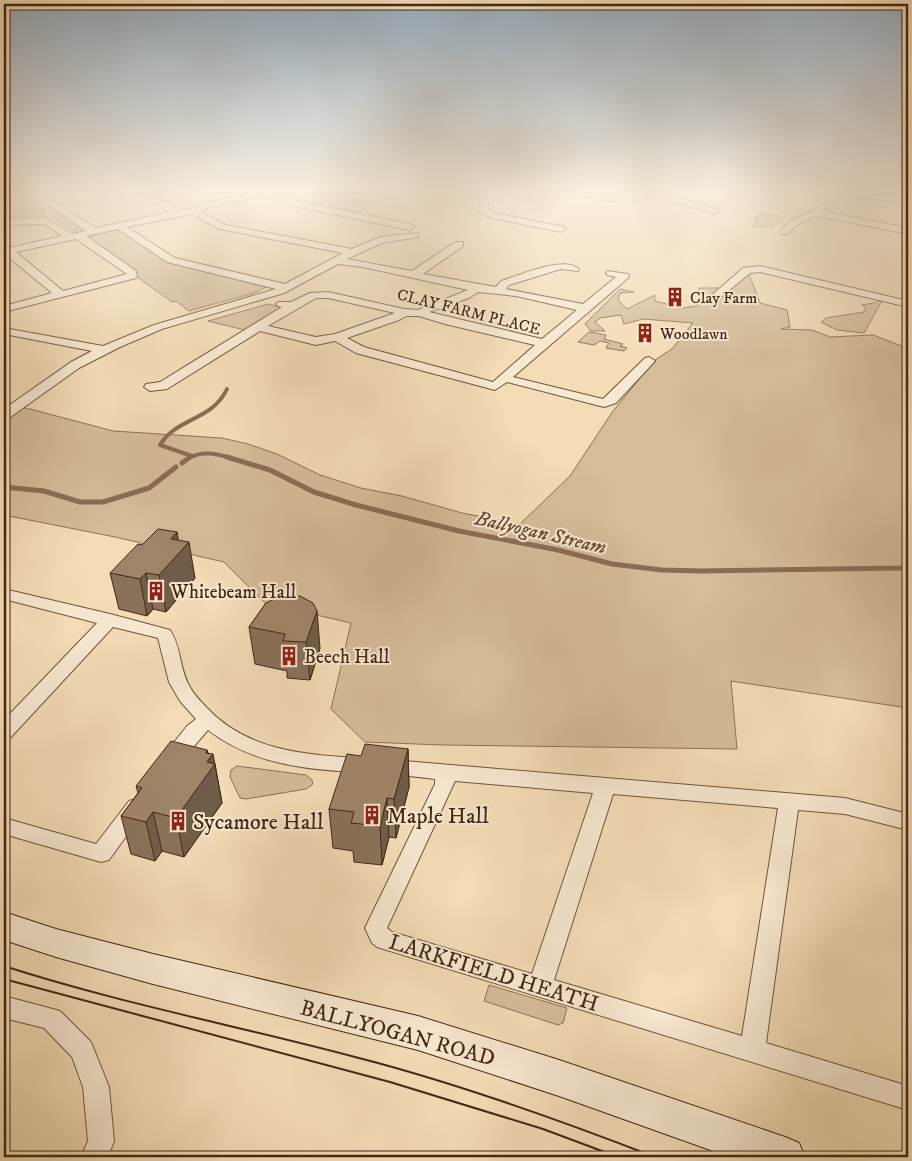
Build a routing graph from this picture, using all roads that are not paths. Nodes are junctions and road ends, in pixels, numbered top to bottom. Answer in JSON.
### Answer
{"nodes":[{"id":1,"x":28,"y":246,"type":"edge"},
{"id":2,"x":90,"y":246,"type":"edge"},
{"id":3,"x":150,"y":246,"type":"edge"},
{"id":4,"x":323,"y":246,"type":"edge"},
{"id":5,"x":366,"y":246,"type":"edge"},
{"id":6,"x":457,"y":246,"type":"edge"},
{"id":7,"x":6,"y":251,"type":"edge"},
{"id":8,"x":353,"y":252,"type":"junction"},
{"id":9,"x":337,"y":261,"type":"junction"},
{"id":10,"x":574,"y":269,"type":"dead end"},
{"id":11,"x":611,"y":273,"type":"dead end"},
{"id":12,"x":414,"y":275,"type":"junction"},
{"id":13,"x":287,"y":288,"type":"junction"},
{"id":14,"x":475,"y":288,"type":"junction"},
{"id":15,"x":499,"y":290,"type":"junction"},
{"id":16,"x":60,"y":294,"type":"junction"},
{"id":17,"x":717,"y":295,"type":"dead end"},
{"id":18,"x":260,"y":298,"type":"junction"},
{"id":19,"x":908,"y":304,"type":"edge"},
{"id":20,"x":292,"y":306,"type":"junction"},
{"id":21,"x":584,"y":308,"type":"junction"},
{"id":22,"x":4,"y":309,"type":"edge"},
{"id":23,"x":404,"y":312,"type":"junction"},
{"id":24,"x":420,"y":313,"type":"junction"},
{"id":25,"x":257,"y":327,"type":"junction"},
{"id":26,"x":4,"y":331,"type":"edge"},
{"id":27,"x":337,"y":337,"type":"junction"},
{"id":28,"x":544,"y":343,"type":"junction"},
{"id":29,"x":104,"y":350,"type":"junction"},
{"id":30,"x":649,"y":361,"type":"dead end"},
{"id":31,"x":504,"y":378,"type":"junction"},
{"id":32,"x":150,"y":387,"type":"dead end"},
{"id":33,"x":4,"y":415,"type":"edge"},
{"id":34,"x":4,"y":594,"type":"edge"},
{"id":35,"x":110,"y":619,"type":"junction"},
{"id":36,"x":207,"y":720,"type":"junction"},
{"id":37,"x":4,"y":732,"type":"edge"},
{"id":38,"x":446,"y":773,"type":"junction"},
{"id":39,"x":606,"y":785,"type":"junction"},
{"id":40,"x":788,"y":800,"type":"junction"},
{"id":41,"x":908,"y":822,"type":"edge"},
{"id":42,"x":4,"y":826,"type":"edge"},
{"id":43,"x":4,"y":926,"type":"edge"},
{"id":44,"x":540,"y":987,"type":"junction"},
{"id":45,"x":4,"y":1007,"type":"edge"},
{"id":46,"x":752,"y":1051,"type":"junction"},
{"id":47,"x":908,"y":1098,"type":"edge"},
{"id":48,"x":94,"y":1157,"type":"edge"},
{"id":49,"x":785,"y":1157,"type":"edge"}],
"edges":[{"from":1,"to":7,"type":"street"},
{"from":2,"to":16,"type":"street"},
{"from":3,"to":13,"type":"street"},
{"from":4,"to":8,"type":"street"},
{"from":5,"to":8,"type":"street"},
{"from":6,"to":12,"type":"street"},
{"from":7,"to":16,"type":"street"},
{"from":8,"to":9,"type":"street"},
{"from":9,"to":12,"type":"street"},
{"from":9,"to":13,"type":"street"},
{"from":10,"to":15,"type":"street"},
{"from":11,"to":21,"type":"street"},
{"from":12,"to":14,"type":"street"},
{"from":13,"to":18,"type":"street"},
{"from":14,"to":15,"type":"street"},
{"from":14,"to":24,"type":"street"},
{"from":15,"to":21,"type":"street"},
{"from":16,"to":22,"type":"street"},
{"from":17,"to":19,"type":"street"},
{"from":18,"to":20,"type":"street"},
{"from":18,"to":29,"type":"street"},
{"from":20,"to":23,"type":"street","name":"CLAY FARM PLACE"},
{"from":20,"to":25,"type":"street","name":"CLAY FARM PLACE"},
{"from":21,"to":28,"type":"street"},
{"from":23,"to":24,"type":"street","name":"CLAY FARM PLACE"},
{"from":23,"to":27,"type":"street"},
{"from":24,"to":28,"type":"street","name":"CLAY FARM PLACE"},
{"from":25,"to":27,"type":"street"},
{"from":25,"to":32,"type":"street","name":"CLAY FARM PLACE"},
{"from":26,"to":29,"type":"street"},
{"from":27,"to":31,"type":"street","name":"CLAY FARM PLACE"},
{"from":28,"to":31,"type":"street","name":"CLAY FARM PLACE"},
{"from":29,"to":33,"type":"street"},
{"from":30,"to":31,"type":"street"},
{"from":34,"to":35,"type":"street"},
{"from":35,"to":36,"type":"street"},
{"from":35,"to":37,"type":"street"},
{"from":36,"to":38,"type":"street"},
{"from":36,"to":42,"type":"street"},
{"from":38,"to":39,"type":"street"},
{"from":38,"to":44,"type":"street","name":"LARKFIELD HEATH"},
{"from":39,"to":40,"type":"street"},
{"from":39,"to":44,"type":"street"},
{"from":40,"to":41,"type":"street"},
{"from":40,"to":46,"type":"street"},
{"from":43,"to":49,"type":"street","name":"BALLYOGAN ROAD"},
{"from":44,"to":46,"type":"street","name":"LARKFIELD HEATH"},
{"from":45,"to":48,"type":"street"},
{"from":46,"to":47,"type":"street","name":"LARKFIELD HEATH"}]}
